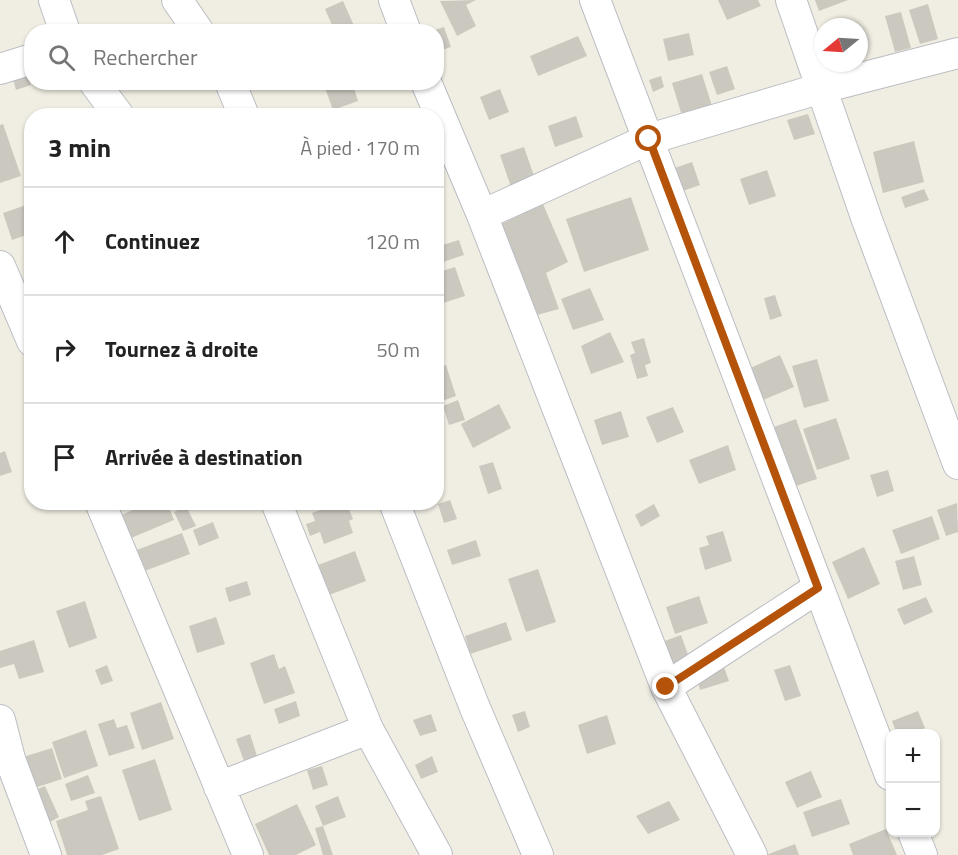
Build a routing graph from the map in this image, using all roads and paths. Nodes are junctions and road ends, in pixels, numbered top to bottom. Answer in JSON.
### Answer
{"nodes":[{"id":1,"x":54,"y":0,"type":"edge"},
{"id":2,"x":177,"y":0,"type":"edge"},
{"id":3,"x":394,"y":0,"type":"edge"},
{"id":4,"x":595,"y":0,"type":"edge"},
{"id":5,"x":791,"y":0,"type":"edge"},
{"id":6,"x":62,"y":24,"type":"edge"},
{"id":7,"x":194,"y":24,"type":"edge"},
{"id":8,"x":403,"y":24,"type":"edge"},
{"id":9,"x":958,"y":53,"type":"edge"},
{"id":10,"x":24,"y":62,"type":"edge"},
{"id":11,"x":0,"y":69,"type":"edge"},
{"id":12,"x":822,"y":88,"type":"junction"},
{"id":13,"x":100,"y":90,"type":"edge"},
{"id":14,"x":233,"y":90,"type":"edge"},
{"id":15,"x":429,"y":90,"type":"edge"},
{"id":16,"x":113,"y":108,"type":"edge"},
{"id":17,"x":241,"y":108,"type":"edge"},
{"id":18,"x":434,"y":108,"type":"edge"},
{"id":19,"x":444,"y":133,"type":"edge"},
{"id":20,"x":649,"y":139,"type":"junction"},
{"id":21,"x":482,"y":215,"type":"junction"},
{"id":22,"x":0,"y":266,"type":"edge"},
{"id":23,"x":24,"y":322,"type":"edge"},
{"id":24,"x":958,"y":464,"type":"edge"},
{"id":25,"x":103,"y":510,"type":"edge"},
{"id":26,"x":279,"y":510,"type":"edge"},
{"id":27,"x":397,"y":510,"type":"edge"},
{"id":28,"x":818,"y":588,"type":"junction"},
{"id":29,"x":666,"y":687,"type":"junction"},
{"id":30,"x":0,"y":720,"type":"edge"},
{"id":31,"x":368,"y":729,"type":"junction"},
{"id":32,"x":886,"y":762,"type":"edge"},
{"id":33,"x":219,"y":787,"type":"junction"},
{"id":34,"x":915,"y":837,"type":"edge"},
{"id":35,"x":46,"y":855,"type":"edge"},
{"id":36,"x":248,"y":855,"type":"edge"},
{"id":37,"x":437,"y":855,"type":"edge"},
{"id":38,"x":538,"y":855,"type":"edge"},
{"id":39,"x":752,"y":855,"type":"edge"},
{"id":40,"x":922,"y":855,"type":"edge"}],
"edges":[{"from":1,"to":6,"type":"street"},
{"from":2,"to":7,"type":"street"},
{"from":3,"to":8,"type":"street"},
{"from":4,"to":20,"type":"street"},
{"from":5,"to":12,"type":"street"},
{"from":9,"to":12,"type":"street"},
{"from":10,"to":11,"type":"street"},
{"from":12,"to":20,"type":"street"},
{"from":12,"to":24,"type":"street"},
{"from":13,"to":16,"type":"street"},
{"from":14,"to":17,"type":"street"},
{"from":15,"to":18,"type":"street"},
{"from":19,"to":21,"type":"street"},
{"from":20,"to":21,"type":"street"},
{"from":20,"to":28,"type":"street"},
{"from":21,"to":29,"type":"street"},
{"from":22,"to":23,"type":"street"},
{"from":25,"to":33,"type":"street"},
{"from":26,"to":31,"type":"street"},
{"from":27,"to":38,"type":"street"},
{"from":28,"to":29,"type":"street"},
{"from":28,"to":32,"type":"street"},
{"from":29,"to":39,"type":"street"},
{"from":30,"to":35,"type":"street"},
{"from":31,"to":33,"type":"street"},
{"from":31,"to":37,"type":"street"},
{"from":33,"to":36,"type":"street"},
{"from":34,"to":40,"type":"street"}]}
